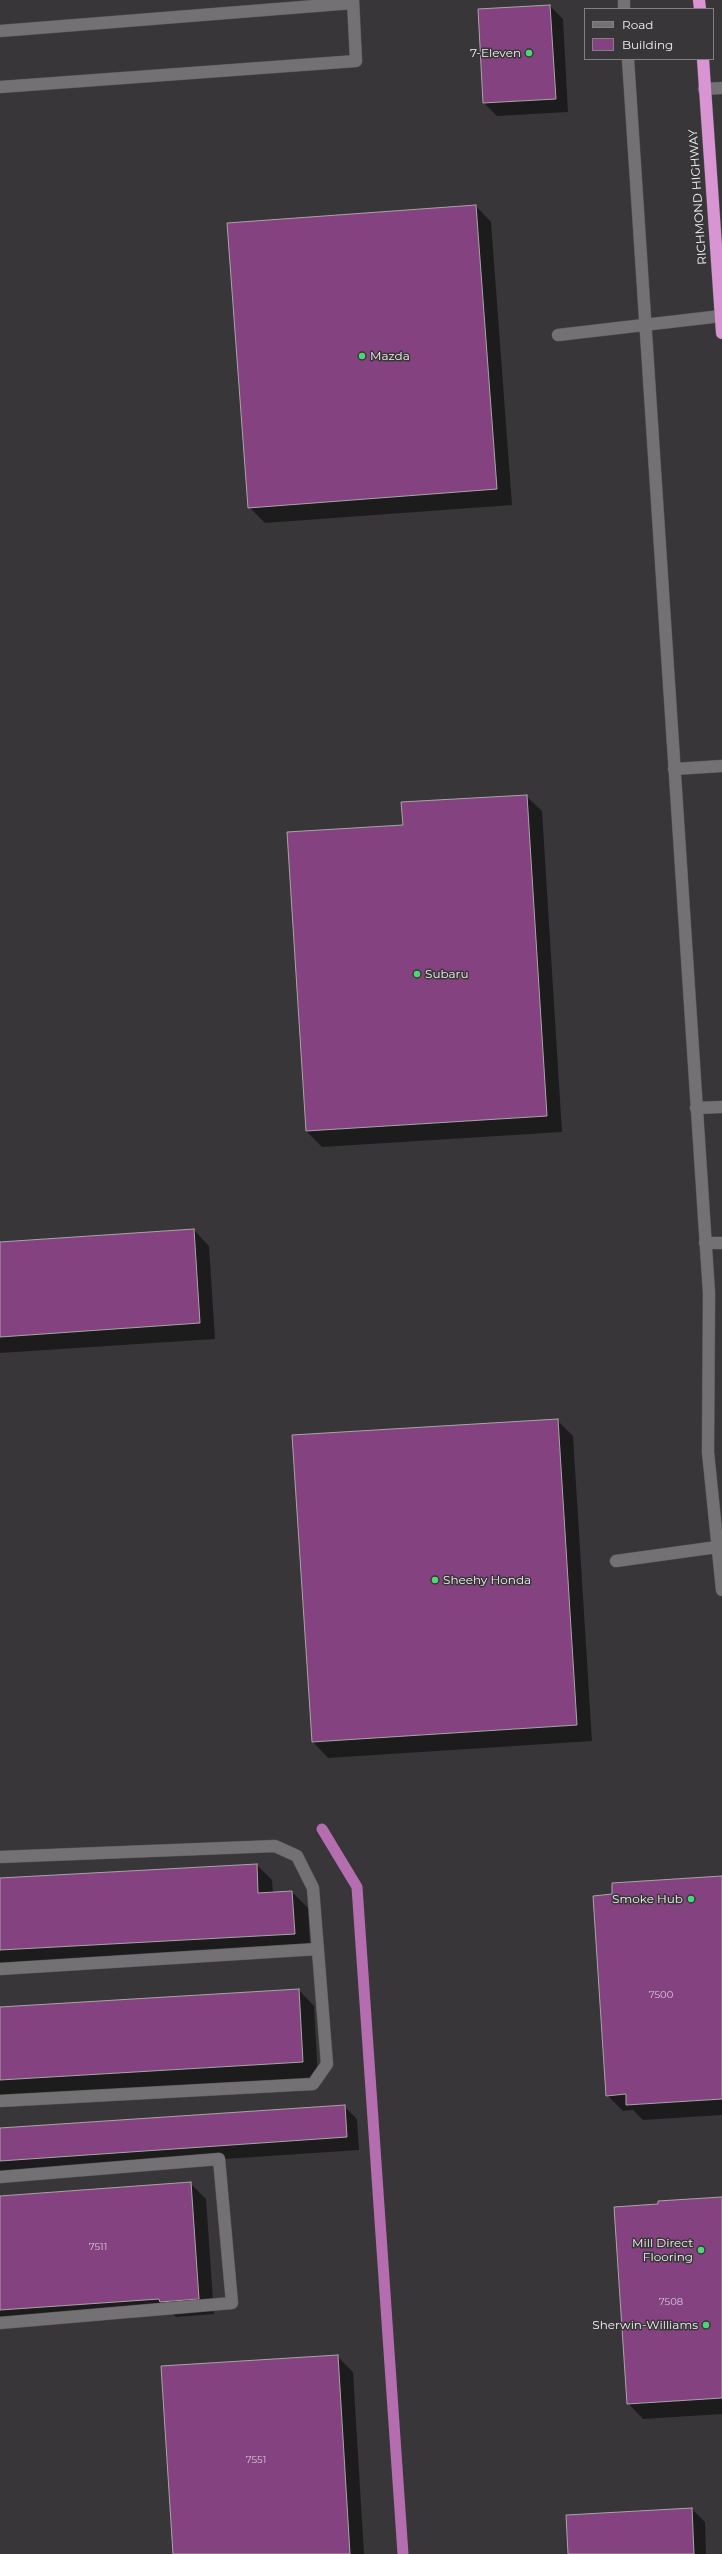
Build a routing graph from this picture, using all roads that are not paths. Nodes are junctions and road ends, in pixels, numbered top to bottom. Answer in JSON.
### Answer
{"nodes":[{"id":1,"x":353,"y":2,"type":"edge"},
{"id":2,"x":0,"y":31,"type":"edge"},
{"id":3,"x":628,"y":60,"type":"edge"},
{"id":4,"x":702,"y":60,"type":"edge"},
{"id":5,"x":0,"y":87,"type":"edge"},
{"id":6,"x":722,"y":88,"type":"edge"},
{"id":7,"x":704,"y":89,"type":"junction"},
{"id":8,"x":721,"y":316,"type":"junction"},
{"id":9,"x":645,"y":326,"type":"junction"},
{"id":10,"x":722,"y":333,"type":"edge"},
{"id":11,"x":558,"y":335,"type":"dead end"},
{"id":12,"x":722,"y":766,"type":"edge"},
{"id":13,"x":674,"y":769,"type":"junction"},
{"id":14,"x":722,"y":1107,"type":"edge"},
{"id":15,"x":696,"y":1108,"type":"junction"},
{"id":16,"x":705,"y":1243,"type":"junction"},
{"id":17,"x":722,"y":1243,"type":"edge"},
{"id":18,"x":716,"y":1547,"type":"junction"},
{"id":19,"x":616,"y":1561,"type":"dead end"},
{"id":20,"x":722,"y":1590,"type":"edge"},
{"id":21,"x":0,"y":1857,"type":"edge"},
{"id":22,"x":318,"y":1949,"type":"junction"},
{"id":23,"x":0,"y":1969,"type":"edge"},
{"id":24,"x":0,"y":2101,"type":"edge"},
{"id":25,"x":0,"y":2177,"type":"edge"},
{"id":26,"x":0,"y":2323,"type":"edge"}],
"edges":[{"from":1,"to":2,"type":"street"},
{"from":1,"to":5,"type":"street"},
{"from":3,"to":9,"type":"street"},
{"from":4,"to":7,"type":"highway","name":"RICHMOND HIGHWAY"},
{"from":6,"to":7,"type":"street"},
{"from":7,"to":8,"type":"highway","name":"RICHMOND HIGHWAY"},
{"from":8,"to":9,"type":"street"},
{"from":8,"to":10,"type":"highway","name":"RICHMOND HIGHWAY"},
{"from":9,"to":11,"type":"street"},
{"from":9,"to":13,"type":"street"},
{"from":12,"to":13,"type":"street"},
{"from":13,"to":15,"type":"street"},
{"from":14,"to":15,"type":"street"},
{"from":15,"to":16,"type":"street"},
{"from":16,"to":17,"type":"street"},
{"from":16,"to":18,"type":"street"},
{"from":18,"to":19,"type":"street"},
{"from":18,"to":20,"type":"street"},
{"from":21,"to":22,"type":"street"},
{"from":22,"to":23,"type":"street"},
{"from":22,"to":24,"type":"street"},
{"from":25,"to":26,"type":"street"}]}
